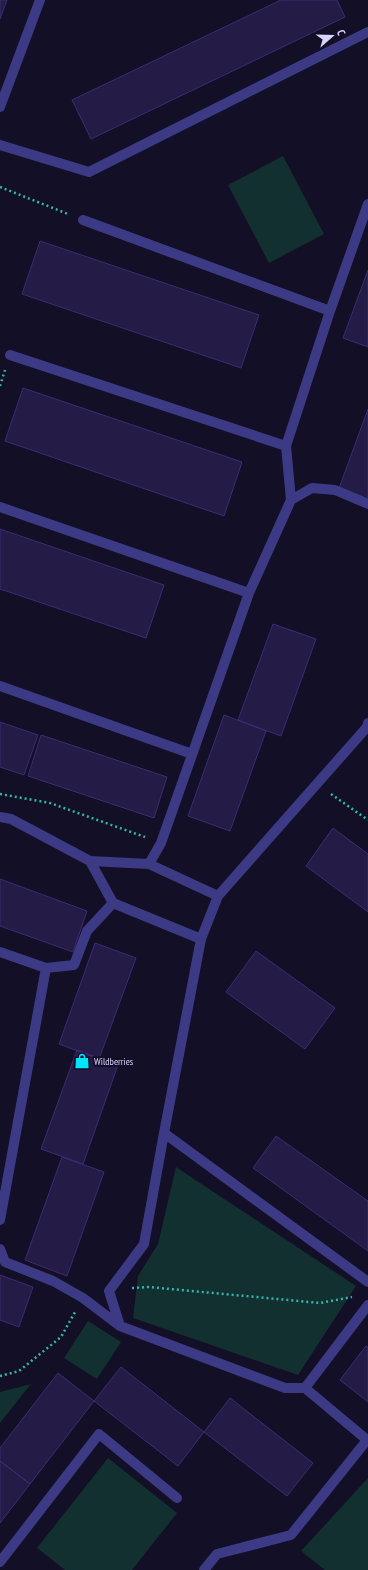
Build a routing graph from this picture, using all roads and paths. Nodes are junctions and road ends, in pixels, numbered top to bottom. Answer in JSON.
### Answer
{"nodes":[{"id":1,"x":40,"y":0,"type":"edge"},
{"id":2,"x":368,"y":32,"type":"edge"},
{"id":3,"x":0,"y":107,"type":"edge"},
{"id":4,"x":0,"y":145,"type":"edge"},
{"id":5,"x":0,"y":187,"type":"edge"},
{"id":6,"x":368,"y":204,"type":"edge"},
{"id":7,"x":83,"y":220,"type":"joint"},
{"id":8,"x":330,"y":311,"type":"junction"},
{"id":9,"x":10,"y":355,"type":"dead end"},
{"id":10,"x":286,"y":446,"type":"junction"},
{"id":11,"x":291,"y":500,"type":"junction"},
{"id":12,"x":368,"y":504,"type":"edge"},
{"id":13,"x":0,"y":507,"type":"edge"},
{"id":14,"x":249,"y":594,"type":"junction"},
{"id":15,"x":0,"y":686,"type":"edge"},
{"id":16,"x":368,"y":724,"type":"edge"},
{"id":17,"x":192,"y":754,"type":"junction"},
{"id":18,"x":317,"y":784,"type":"junction"},
{"id":19,"x":0,"y":794,"type":"edge"},
{"id":20,"x":0,"y":817,"type":"edge"},
{"id":21,"x":368,"y":820,"type":"edge"},
{"id":22,"x":161,"y":843,"type":"junction"},
{"id":23,"x":90,"y":861,"type":"junction"},
{"id":24,"x":149,"y":864,"type":"junction"},
{"id":25,"x":218,"y":896,"type":"junction"},
{"id":26,"x":113,"y":903,"type":"junction"},
{"id":27,"x":201,"y":939,"type":"junction"},
{"id":28,"x":0,"y":952,"type":"edge"},
{"id":29,"x":46,"y":968,"type":"junction"},
{"id":30,"x":164,"y":1133,"type":"junction"},
{"id":31,"x":0,"y":1220,"type":"edge"},
{"id":32,"x":0,"y":1250,"type":"edge"},
{"id":33,"x":368,"y":1282,"type":"edge"},
{"id":34,"x":110,"y":1291,"type":"junction"},
{"id":35,"x":353,"y":1297,"type":"dead end"},
{"id":36,"x":82,"y":1298,"type":"junction"},
{"id":37,"x":368,"y":1305,"type":"edge"},
{"id":38,"x":120,"y":1326,"type":"junction"},
{"id":39,"x":0,"y":1376,"type":"edge"},
{"id":40,"x":305,"y":1388,"type":"junction"},
{"id":41,"x":368,"y":1440,"type":"edge"},
{"id":42,"x":177,"y":1498,"type":"dead end"},
{"id":43,"x":0,"y":1562,"type":"edge"},
{"id":44,"x":204,"y":1570,"type":"edge"}],
"edges":[{"from":1,"to":3,"type":"lane"},
{"from":2,"to":4,"type":"lane"},
{"from":5,"to":7,"type":"path"},
{"from":6,"to":8,"type":"lane"},
{"from":7,"to":8,"type":"lane"},
{"from":8,"to":10,"type":"lane"},
{"from":9,"to":10,"type":"lane"},
{"from":10,"to":11,"type":"lane"},
{"from":11,"to":12,"type":"lane"},
{"from":11,"to":14,"type":"lane"},
{"from":13,"to":14,"type":"lane"},
{"from":14,"to":17,"type":"lane"},
{"from":15,"to":17,"type":"lane"},
{"from":16,"to":18,"type":"lane"},
{"from":17,"to":22,"type":"lane"},
{"from":18,"to":21,"type":"path"},
{"from":18,"to":25,"type":"lane"},
{"from":19,"to":22,"type":"path"},
{"from":20,"to":23,"type":"lane"},
{"from":22,"to":24,"type":"lane"},
{"from":23,"to":24,"type":"lane"},
{"from":23,"to":26,"type":"lane"},
{"from":24,"to":25,"type":"lane"},
{"from":25,"to":27,"type":"lane"},
{"from":26,"to":27,"type":"lane"},
{"from":26,"to":29,"type":"lane"},
{"from":27,"to":30,"type":"lane"},
{"from":28,"to":29,"type":"lane"},
{"from":29,"to":31,"type":"lane"},
{"from":30,"to":33,"type":"lane"},
{"from":30,"to":34,"type":"lane"},
{"from":32,"to":36,"type":"lane"},
{"from":34,"to":35,"type":"path"},
{"from":34,"to":38,"type":"lane"},
{"from":36,"to":38,"type":"lane"},
{"from":36,"to":39,"type":"path"},
{"from":37,"to":40,"type":"lane"},
{"from":38,"to":40,"type":"lane"},
{"from":40,"to":41,"type":"lane"},
{"from":41,"to":44,"type":"lane"},
{"from":42,"to":43,"type":"lane"}]}
